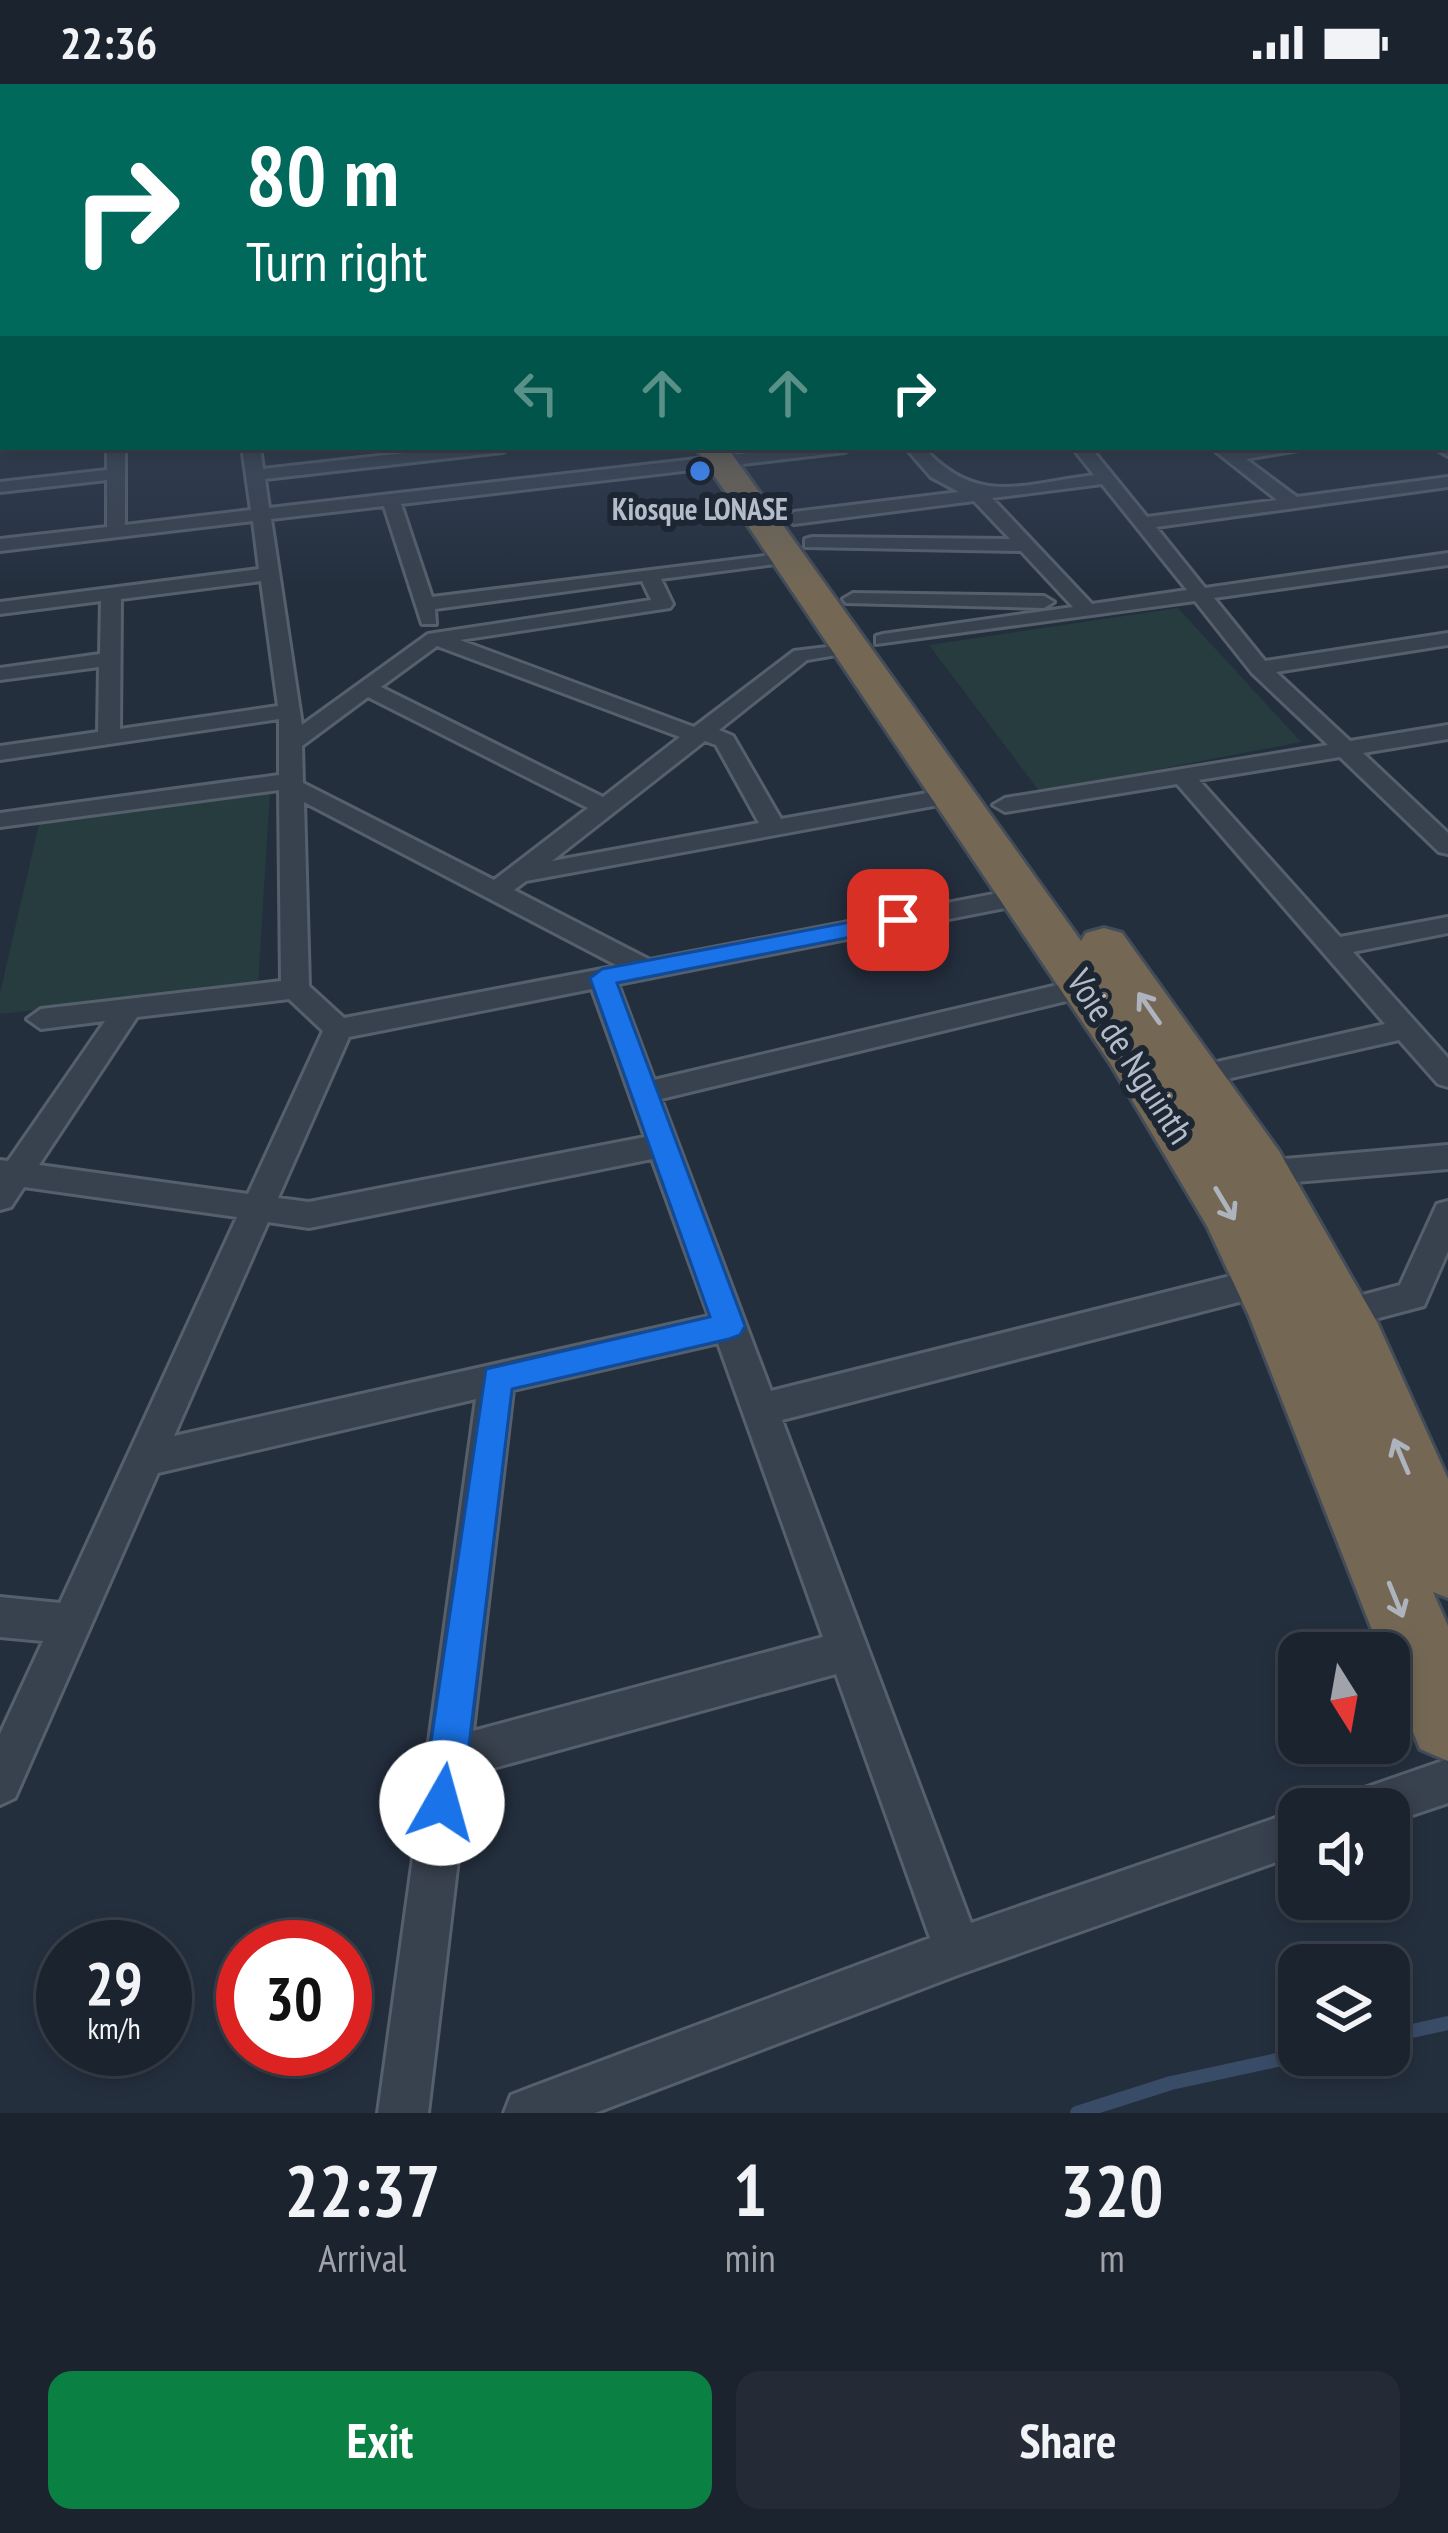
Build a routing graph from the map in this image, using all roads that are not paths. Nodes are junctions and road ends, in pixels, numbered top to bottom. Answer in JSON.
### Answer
{"nodes":[{"id":1,"x":116,"y":450,"type":"edge"},
{"id":2,"x":251,"y":450,"type":"edge"},
{"id":3,"x":451,"y":450,"type":"edge"},
{"id":4,"x":788,"y":450,"type":"edge"},
{"id":5,"x":917,"y":450,"type":"edge"},
{"id":6,"x":1084,"y":450,"type":"edge"},
{"id":7,"x":1258,"y":450,"type":"edge"},
{"id":8,"x":1226,"y":452,"type":"edge"},
{"id":9,"x":731,"y":453,"type":"edge"},
{"id":10,"x":381,"y":454,"type":"edge"},
{"id":11,"x":116,"y":474,"type":"junction"},
{"id":12,"x":255,"y":475,"type":"junction"},
{"id":13,"x":1109,"y":478,"type":"junction"},
{"id":14,"x":1448,"y":482,"type":"edge"},
{"id":15,"x":29,"y":484,"type":"junction"},
{"id":16,"x":0,"y":487,"type":"edge"},
{"id":17,"x":979,"y":495,"type":"junction"},
{"id":18,"x":392,"y":500,"type":"junction"},
{"id":19,"x":1293,"y":502,"type":"junction"},
{"id":20,"x":0,"y":508,"type":"edge"},
{"id":21,"x":260,"y":515,"type":"junction"},
{"id":22,"x":1144,"y":523,"type":"junction"},
{"id":23,"x":116,"y":532,"type":"junction"},
{"id":24,"x":799,"y":539,"type":"junction"},
{"id":25,"x":1026,"y":544,"type":"junction"},
{"id":26,"x":2,"y":550,"type":"edge"},
{"id":27,"x":1448,"y":559,"type":"edge"},
{"id":28,"x":269,"y":574,"type":"junction"},
{"id":29,"x":649,"y":575,"type":"junction"},
{"id":30,"x":111,"y":594,"type":"junction"},
{"id":31,"x":1202,"y":595,"type":"junction"},
{"id":32,"x":424,"y":604,"type":"junction"},
{"id":33,"x":1084,"y":607,"type":"junction"},
{"id":34,"x":0,"y":608,"type":"edge"},
{"id":35,"x":863,"y":629,"type":"junction"},
{"id":36,"x":435,"y":638,"type":"junction"},
{"id":37,"x":1445,"y":643,"type":"edge"},
{"id":38,"x":110,"y":659,"type":"junction"},
{"id":39,"x":1260,"y":668,"type":"junction"},
{"id":40,"x":0,"y":674,"type":"edge"},
{"id":41,"x":366,"y":688,"type":"junction"},
{"id":42,"x":290,"y":711,"type":"junction"},
{"id":43,"x":1448,"y":732,"type":"edge"},
{"id":44,"x":700,"y":734,"type":"junction"},
{"id":45,"x":110,"y":737,"type":"junction"},
{"id":46,"x":291,"y":743,"type":"junction"},
{"id":47,"x":1346,"y":749,"type":"junction"},
{"id":48,"x":0,"y":753,"type":"edge"},
{"id":49,"x":1183,"y":776,"type":"junction"},
{"id":50,"x":291,"y":784,"type":"junction"},
{"id":51,"x":980,"y":800,"type":"junction"},
{"id":52,"x":604,"y":807,"type":"junction"},
{"id":53,"x":1448,"y":808,"type":"edge"},
{"id":54,"x":1414,"y":815,"type":"junction"},
{"id":55,"x":0,"y":820,"type":"edge"},
{"id":56,"x":774,"y":828,"type":"junction"},
{"id":57,"x":1448,"y":848,"type":"edge"},
{"id":58,"x":505,"y":884,"type":"junction"},
{"id":59,"x":1025,"y":896,"type":"junction"},
{"id":60,"x":1448,"y":925,"type":"edge"},
{"id":61,"x":1334,"y":947,"type":"junction"},
{"id":62,"x":646,"y":969,"type":"junction"},
{"id":63,"x":602,"y":978,"type":"junction"},
{"id":64,"x":1087,"y":987,"type":"junction"},
{"id":65,"x":295,"y":989,"type":"junction"},
{"id":66,"x":129,"y":1008,"type":"junction"},
{"id":67,"x":41,"y":1019,"type":"dead end"},
{"id":68,"x":338,"y":1028,"type":"junction"},
{"id":69,"x":1406,"y":1029,"type":"junction"},
{"id":70,"x":1196,"y":1076,"type":"junction"},
{"id":71,"x":1448,"y":1077,"type":"edge"},
{"id":72,"x":644,"y":1093,"type":"junction"},
{"id":73,"x":663,"y":1145,"type":"junction"},
{"id":74,"x":1448,"y":1157,"type":"edge"},
{"id":75,"x":1261,"y":1173,"type":"junction"},
{"id":76,"x":5,"y":1181,"type":"edge"},
{"id":77,"x":258,"y":1208,"type":"junction"},
{"id":78,"x":1448,"y":1214,"type":"edge"},
{"id":79,"x":1266,"y":1281,"type":"junction"},
{"id":80,"x":1341,"y":1314,"type":"junction"},
{"id":81,"x":729,"y":1326,"type":"junction"},
{"id":82,"x":497,"y":1379,"type":"junction"},
{"id":83,"x":1341,"y":1386,"type":"junction"},
{"id":84,"x":760,"y":1410,"type":"junction"},
{"id":85,"x":146,"y":1459,"type":"junction"},
{"id":86,"x":1371,"y":1539,"type":"junction"},
{"id":87,"x":1445,"y":1550,"type":"edge"},
{"id":88,"x":0,"y":1617,"type":"edge"},
{"id":89,"x":72,"y":1624,"type":"junction"},
{"id":90,"x":848,"y":1650,"type":"junction"},
{"id":91,"x":1448,"y":1721,"type":"edge"},
{"id":92,"x":448,"y":1759,"type":"junction"},
{"id":93,"x":1448,"y":1780,"type":"edge"},
{"id":94,"x":0,"y":1784,"type":"edge"},
{"id":95,"x":1410,"y":1793,"type":"edge"},
{"id":96,"x":1278,"y":1839,"type":"edge"},
{"id":97,"x":958,"y":1952,"type":"junction"},
{"id":98,"x":403,"y":2113,"type":"edge"},
{"id":99,"x":529,"y":2113,"type":"edge"}],
"edges":[{"from":1,"to":11,"type":"street"},
{"from":2,"to":12,"type":"street"},
{"from":3,"to":10,"type":"street"},
{"from":4,"to":9,"type":"street"},
{"from":5,"to":17,"type":"street"},
{"from":6,"to":13,"type":"street"},
{"from":7,"to":8,"type":"street"},
{"from":8,"to":19,"type":"street"},
{"from":9,"to":18,"type":"street"},
{"from":9,"to":24,"type":"highway","name":"Voie de Nguinth"},
{"from":10,"to":12,"type":"street"},
{"from":11,"to":15,"type":"street"},
{"from":11,"to":23,"type":"street"},
{"from":12,"to":21,"type":"street"},
{"from":13,"to":17,"type":"street"},
{"from":13,"to":22,"type":"street"},
{"from":14,"to":19,"type":"street"},
{"from":15,"to":16,"type":"street"},
{"from":15,"to":20,"type":"street"},
{"from":17,"to":24,"type":"street"},
{"from":17,"to":25,"type":"street"},
{"from":18,"to":21,"type":"street"},
{"from":18,"to":32,"type":"street"},
{"from":19,"to":22,"type":"street"},
{"from":21,"to":23,"type":"street"},
{"from":21,"to":28,"type":"street"},
{"from":22,"to":31,"type":"street"},
{"from":23,"to":26,"type":"street"},
{"from":24,"to":25,"type":"street"},
{"from":24,"to":29,"type":"street"},
{"from":24,"to":35,"type":"highway","name":"Voie de Nguinth"},
{"from":25,"to":33,"type":"street"},
{"from":27,"to":31,"type":"street"},
{"from":28,"to":30,"type":"street"},
{"from":28,"to":42,"type":"street"},
{"from":29,"to":32,"type":"street"},
{"from":29,"to":36,"type":"street"},
{"from":30,"to":34,"type":"street"},
{"from":30,"to":38,"type":"street"},
{"from":31,"to":33,"type":"street"},
{"from":31,"to":39,"type":"street"},
{"from":32,"to":36,"type":"street"},
{"from":33,"to":35,"type":"street"},
{"from":33,"to":35,"type":"street"},
{"from":35,"to":44,"type":"street"},
{"from":35,"to":51,"type":"highway","name":"Voie de Nguinth"},
{"from":36,"to":41,"type":"street"},
{"from":36,"to":44,"type":"street"},
{"from":37,"to":39,"type":"street"},
{"from":38,"to":40,"type":"street"},
{"from":38,"to":45,"type":"street"},
{"from":39,"to":47,"type":"street"},
{"from":41,"to":46,"type":"street"},
{"from":41,"to":52,"type":"street"},
{"from":42,"to":45,"type":"street"},
{"from":42,"to":46,"type":"street"},
{"from":43,"to":47,"type":"street"},
{"from":44,"to":52,"type":"street"},
{"from":44,"to":56,"type":"street"},
{"from":45,"to":48,"type":"street"},
{"from":46,"to":50,"type":"street"},
{"from":47,"to":49,"type":"street"},
{"from":47,"to":54,"type":"street"},
{"from":49,"to":51,"type":"street"},
{"from":49,"to":61,"type":"street"},
{"from":50,"to":55,"type":"street"},
{"from":50,"to":58,"type":"street"},
{"from":50,"to":65,"type":"street"},
{"from":51,"to":56,"type":"street"},
{"from":51,"to":59,"type":"highway","name":"Voie de Nguinth"},
{"from":70,"to":51,"type":"highway","name":"Voie de Nguinth","one_way":true},
{"from":52,"to":58,"type":"street"},
{"from":53,"to":54,"type":"street"},
{"from":54,"to":57,"type":"street"},
{"from":56,"to":58,"type":"street"},
{"from":58,"to":62,"type":"street"},
{"from":59,"to":62,"type":"street"},
{"from":59,"to":64,"type":"highway","name":"Voie de Nguinth"},
{"from":60,"to":61,"type":"street"},
{"from":61,"to":69,"type":"street"},
{"from":62,"to":63,"type":"street"},
{"from":63,"to":68,"type":"street"},
{"from":63,"to":72,"type":"street"},
{"from":64,"to":72,"type":"street"},
{"from":64,"to":79,"type":"highway","name":"Voie de Nguinth","one_way":true},
{"from":65,"to":66,"type":"street"},
{"from":65,"to":68,"type":"street"},
{"from":66,"to":67,"type":"street"},
{"from":66,"to":76,"type":"street"},
{"from":68,"to":77,"type":"street"},
{"from":69,"to":70,"type":"street"},
{"from":69,"to":71,"type":"street"},
{"from":70,"to":75,"type":"highway","name":"Voie de Nguinth"},
{"from":72,"to":73,"type":"street"},
{"from":73,"to":77,"type":"street"},
{"from":73,"to":81,"type":"street"},
{"from":74,"to":75,"type":"street"},
{"from":75,"to":80,"type":"highway","name":"Voie de Nguinth"},
{"from":76,"to":77,"type":"street"},
{"from":77,"to":85,"type":"street"},
{"from":78,"to":80,"type":"street"},
{"from":79,"to":83,"type":"highway","name":"Voie de Nguinth"},
{"from":79,"to":84,"type":"street"},
{"from":80,"to":83,"type":"highway","name":"Voie de Nguinth"},
{"from":81,"to":82,"type":"street"},
{"from":81,"to":84,"type":"street"},
{"from":82,"to":85,"type":"street"},
{"from":82,"to":92,"type":"street"},
{"from":83,"to":86,"type":"highway","name":"Voie de Nguinth"},
{"from":87,"to":83,"type":"highway","name":"Voie de Nguinth","one_way":true},
{"from":84,"to":90,"type":"street"},
{"from":85,"to":89,"type":"street"},
{"from":86,"to":87,"type":"street"},
{"from":86,"to":91,"type":"highway","name":"Voie de Nguinth","one_way":true},
{"from":88,"to":89,"type":"street"},
{"from":89,"to":94,"type":"street"},
{"from":90,"to":92,"type":"street"},
{"from":90,"to":97,"type":"street"},
{"from":92,"to":98,"type":"street"},
{"from":93,"to":95,"type":"street"},
{"from":96,"to":97,"type":"street"},
{"from":97,"to":99,"type":"street"}]}
